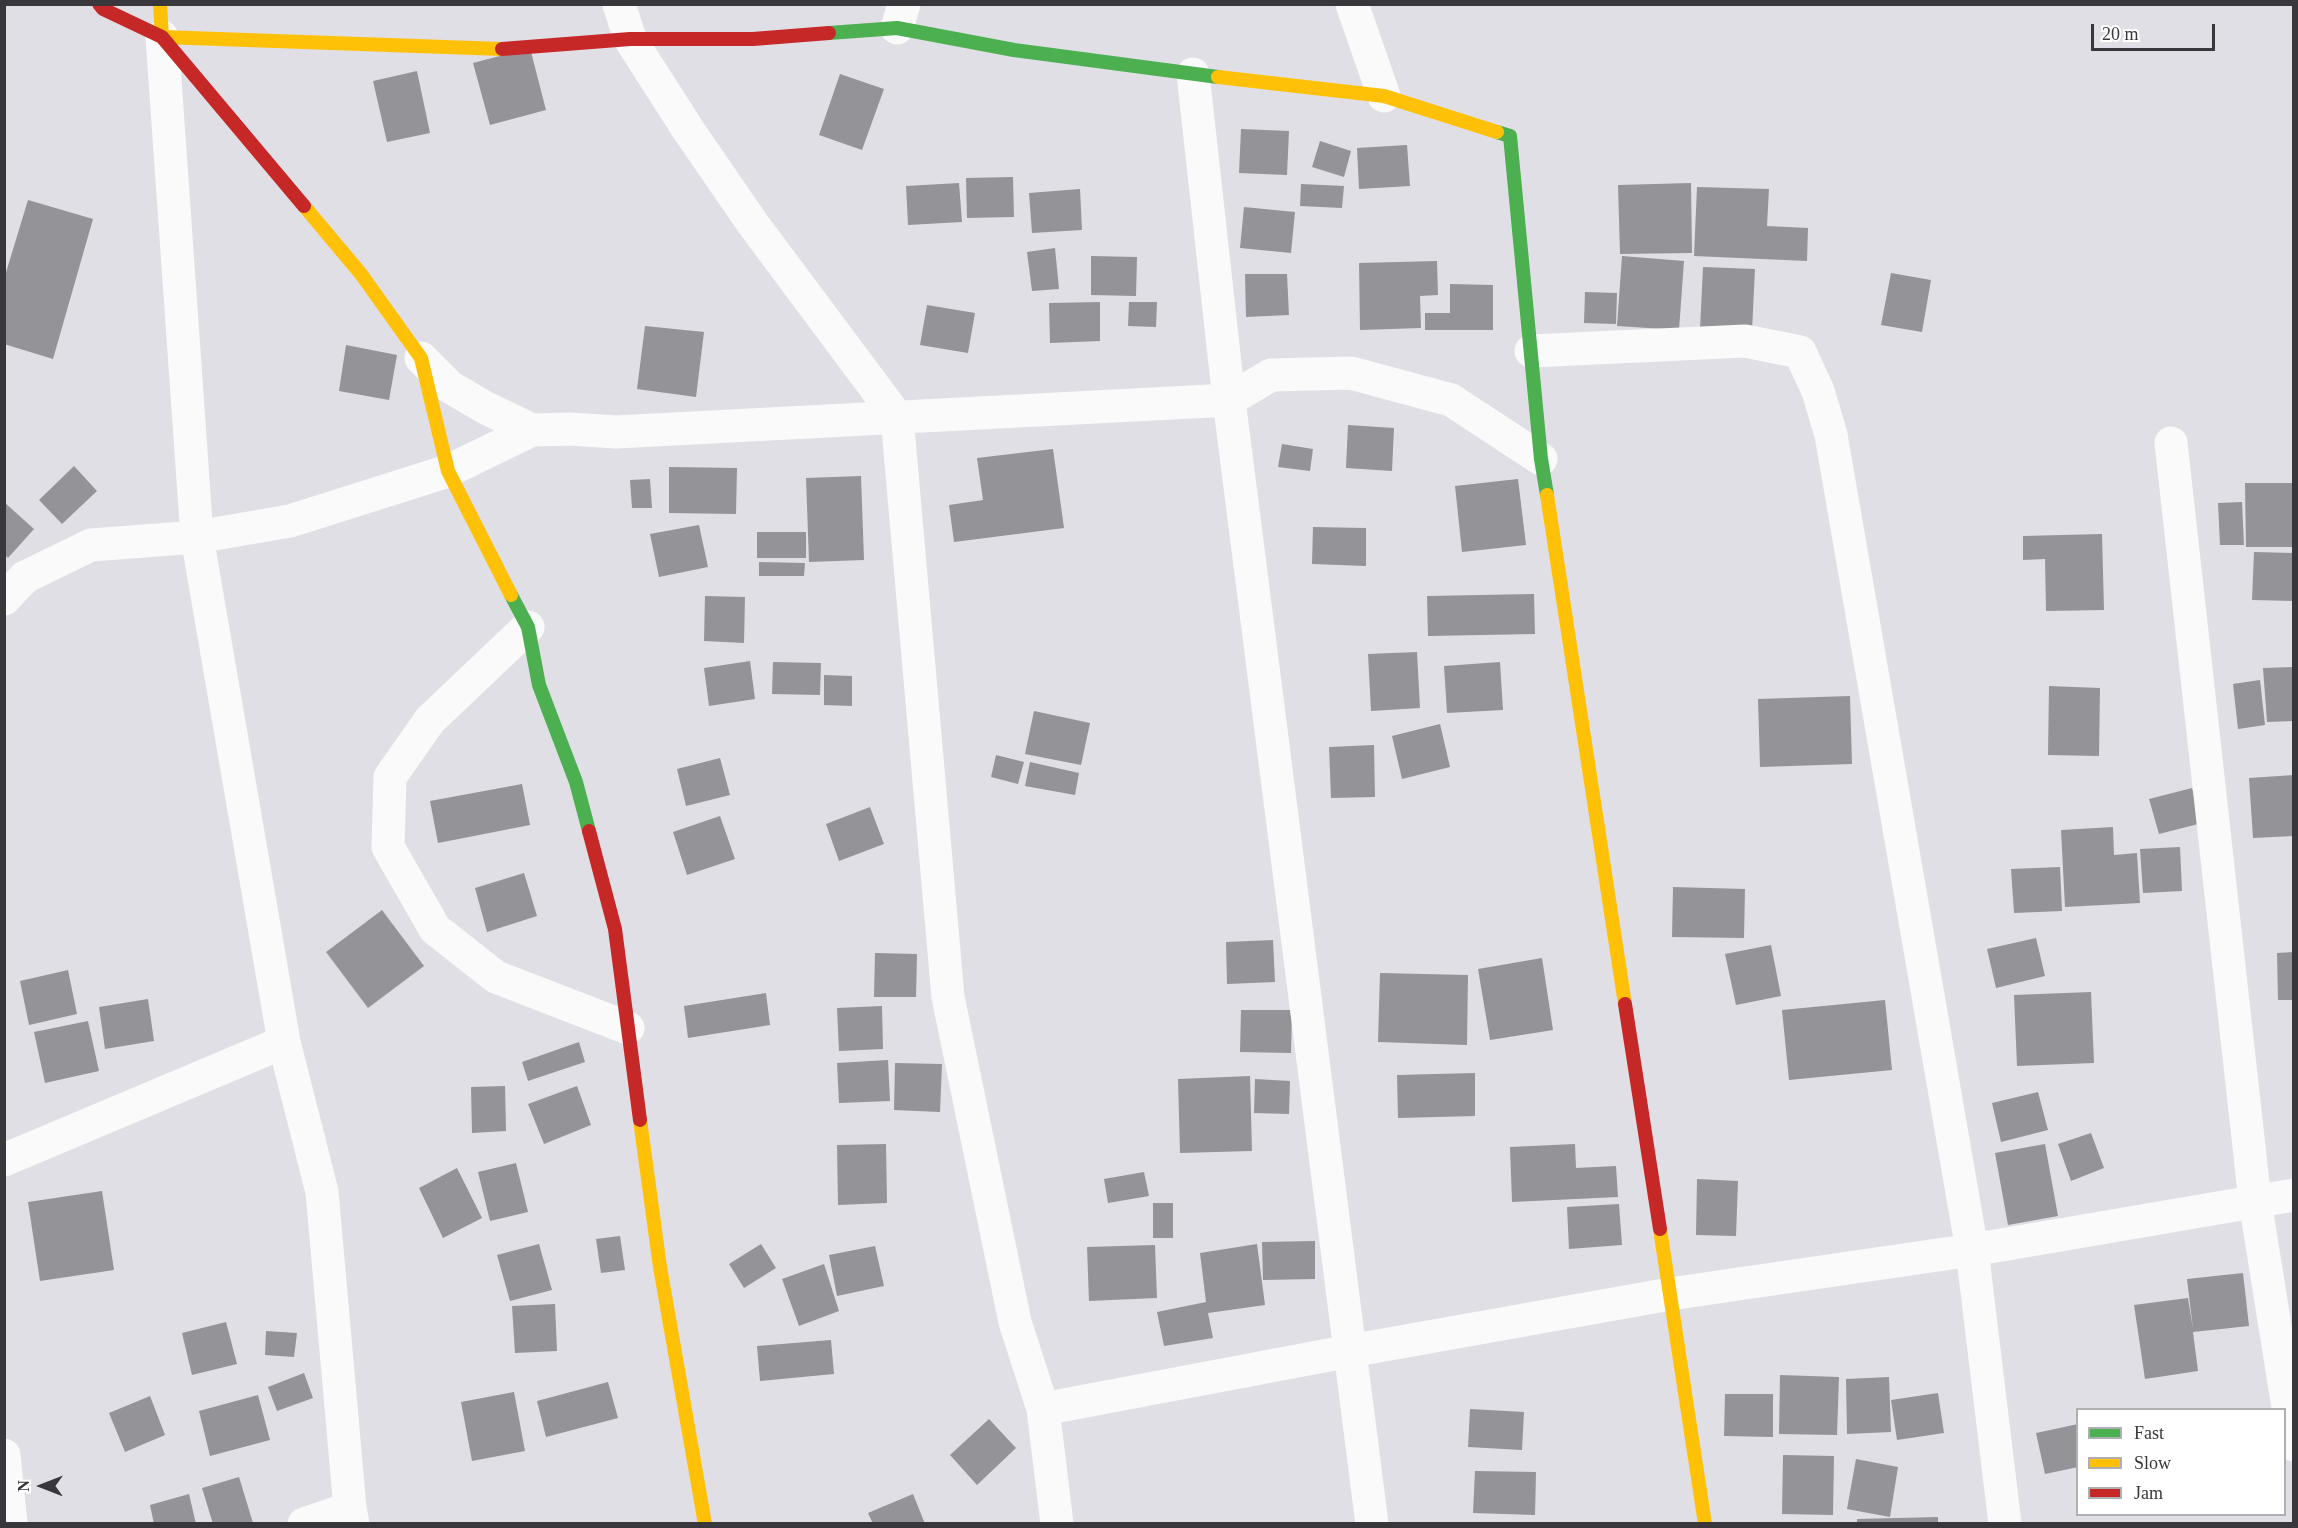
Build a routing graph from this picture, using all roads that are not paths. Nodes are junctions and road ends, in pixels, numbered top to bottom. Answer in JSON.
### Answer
{"nodes":[{"id":1,"x":99,"y":4,"type":"edge"},
{"id":2,"x":160,"y":4,"type":"edge"},
{"id":3,"x":619,"y":4,"type":"edge"},
{"id":4,"x":1352,"y":4,"type":"edge"},
{"id":5,"x":901,"y":16,"type":"edge"},
{"id":6,"x":162,"y":37,"type":"junction"},
{"id":7,"x":630,"y":39,"type":"junction"},
{"id":8,"x":1193,"y":74,"type":"junction"},
{"id":9,"x":1384,"y":96,"type":"junction"},
{"id":10,"x":1531,"y":351,"type":"junction"},
{"id":11,"x":421,"y":358,"type":"junction"},
{"id":12,"x":1229,"y":400,"type":"junction"},
{"id":13,"x":897,"y":417,"type":"junction"},
{"id":14,"x":532,"y":430,"type":"junction"},
{"id":15,"x":2171,"y":443,"type":"dead end"},
{"id":16,"x":1541,"y":459,"type":"junction"},
{"id":17,"x":448,"y":471,"type":"junction"},
{"id":18,"x":196,"y":537,"type":"junction"},
{"id":19,"x":4,"y":599,"type":"edge"},
{"id":20,"x":528,"y":627,"type":"junction"},
{"id":21,"x":628,"y":1028,"type":"junction"},
{"id":22,"x":284,"y":1042,"type":"junction"},
{"id":23,"x":4,"y":1160,"type":"edge"},
{"id":24,"x":2294,"y":1195,"type":"edge"},
{"id":25,"x":2255,"y":1201,"type":"junction"},
{"id":26,"x":1972,"y":1250,"type":"junction"},
{"id":27,"x":1670,"y":1294,"type":"junction"},
{"id":28,"x":1350,"y":1351,"type":"junction"},
{"id":29,"x":1043,"y":1409,"type":"junction"},
{"id":30,"x":2294,"y":1445,"type":"edge"},
{"id":31,"x":4,"y":1455,"type":"edge"},
{"id":32,"x":351,"y":1516,"type":"edge"},
{"id":33,"x":11,"y":1524,"type":"edge"},
{"id":34,"x":304,"y":1524,"type":"edge"},
{"id":35,"x":705,"y":1524,"type":"edge"},
{"id":36,"x":1057,"y":1524,"type":"edge"},
{"id":37,"x":1372,"y":1524,"type":"edge"},
{"id":38,"x":1705,"y":1524,"type":"edge"},
{"id":39,"x":2005,"y":1524,"type":"edge"}],
"edges":[{"from":1,"to":6,"type":"street"},
{"from":2,"to":6,"type":"street"},
{"from":3,"to":7,"type":"street"},
{"from":4,"to":9,"type":"street"},
{"from":5,"to":7,"type":"street"},
{"from":5,"to":8,"type":"street"},
{"from":6,"to":7,"type":"street"},
{"from":6,"to":11,"type":"street"},
{"from":6,"to":18,"type":"street"},
{"from":7,"to":13,"type":"street"},
{"from":8,"to":9,"type":"street"},
{"from":8,"to":12,"type":"street"},
{"from":9,"to":10,"type":"street"},
{"from":10,"to":16,"type":"street"},
{"from":10,"to":26,"type":"street"},
{"from":11,"to":14,"type":"street"},
{"from":11,"to":17,"type":"street"},
{"from":12,"to":13,"type":"street"},
{"from":12,"to":16,"type":"street"},
{"from":12,"to":28,"type":"street"},
{"from":13,"to":14,"type":"street"},
{"from":13,"to":29,"type":"street"},
{"from":14,"to":17,"type":"street"},
{"from":15,"to":25,"type":"street"},
{"from":16,"to":27,"type":"street"},
{"from":17,"to":18,"type":"street"},
{"from":17,"to":20,"type":"street"},
{"from":18,"to":19,"type":"street"},
{"from":18,"to":22,"type":"street"},
{"from":20,"to":21,"type":"street"},
{"from":20,"to":21,"type":"street"},
{"from":21,"to":35,"type":"street"},
{"from":22,"to":23,"type":"street"},
{"from":22,"to":32,"type":"street"},
{"from":24,"to":25,"type":"street"},
{"from":25,"to":26,"type":"street"},
{"from":25,"to":30,"type":"street"},
{"from":26,"to":27,"type":"street"},
{"from":26,"to":39,"type":"street"},
{"from":27,"to":28,"type":"street"},
{"from":27,"to":38,"type":"street"},
{"from":28,"to":29,"type":"street"},
{"from":28,"to":37,"type":"street"},
{"from":29,"to":36,"type":"street"},
{"from":31,"to":33,"type":"street"},
{"from":32,"to":34,"type":"street"}]}
